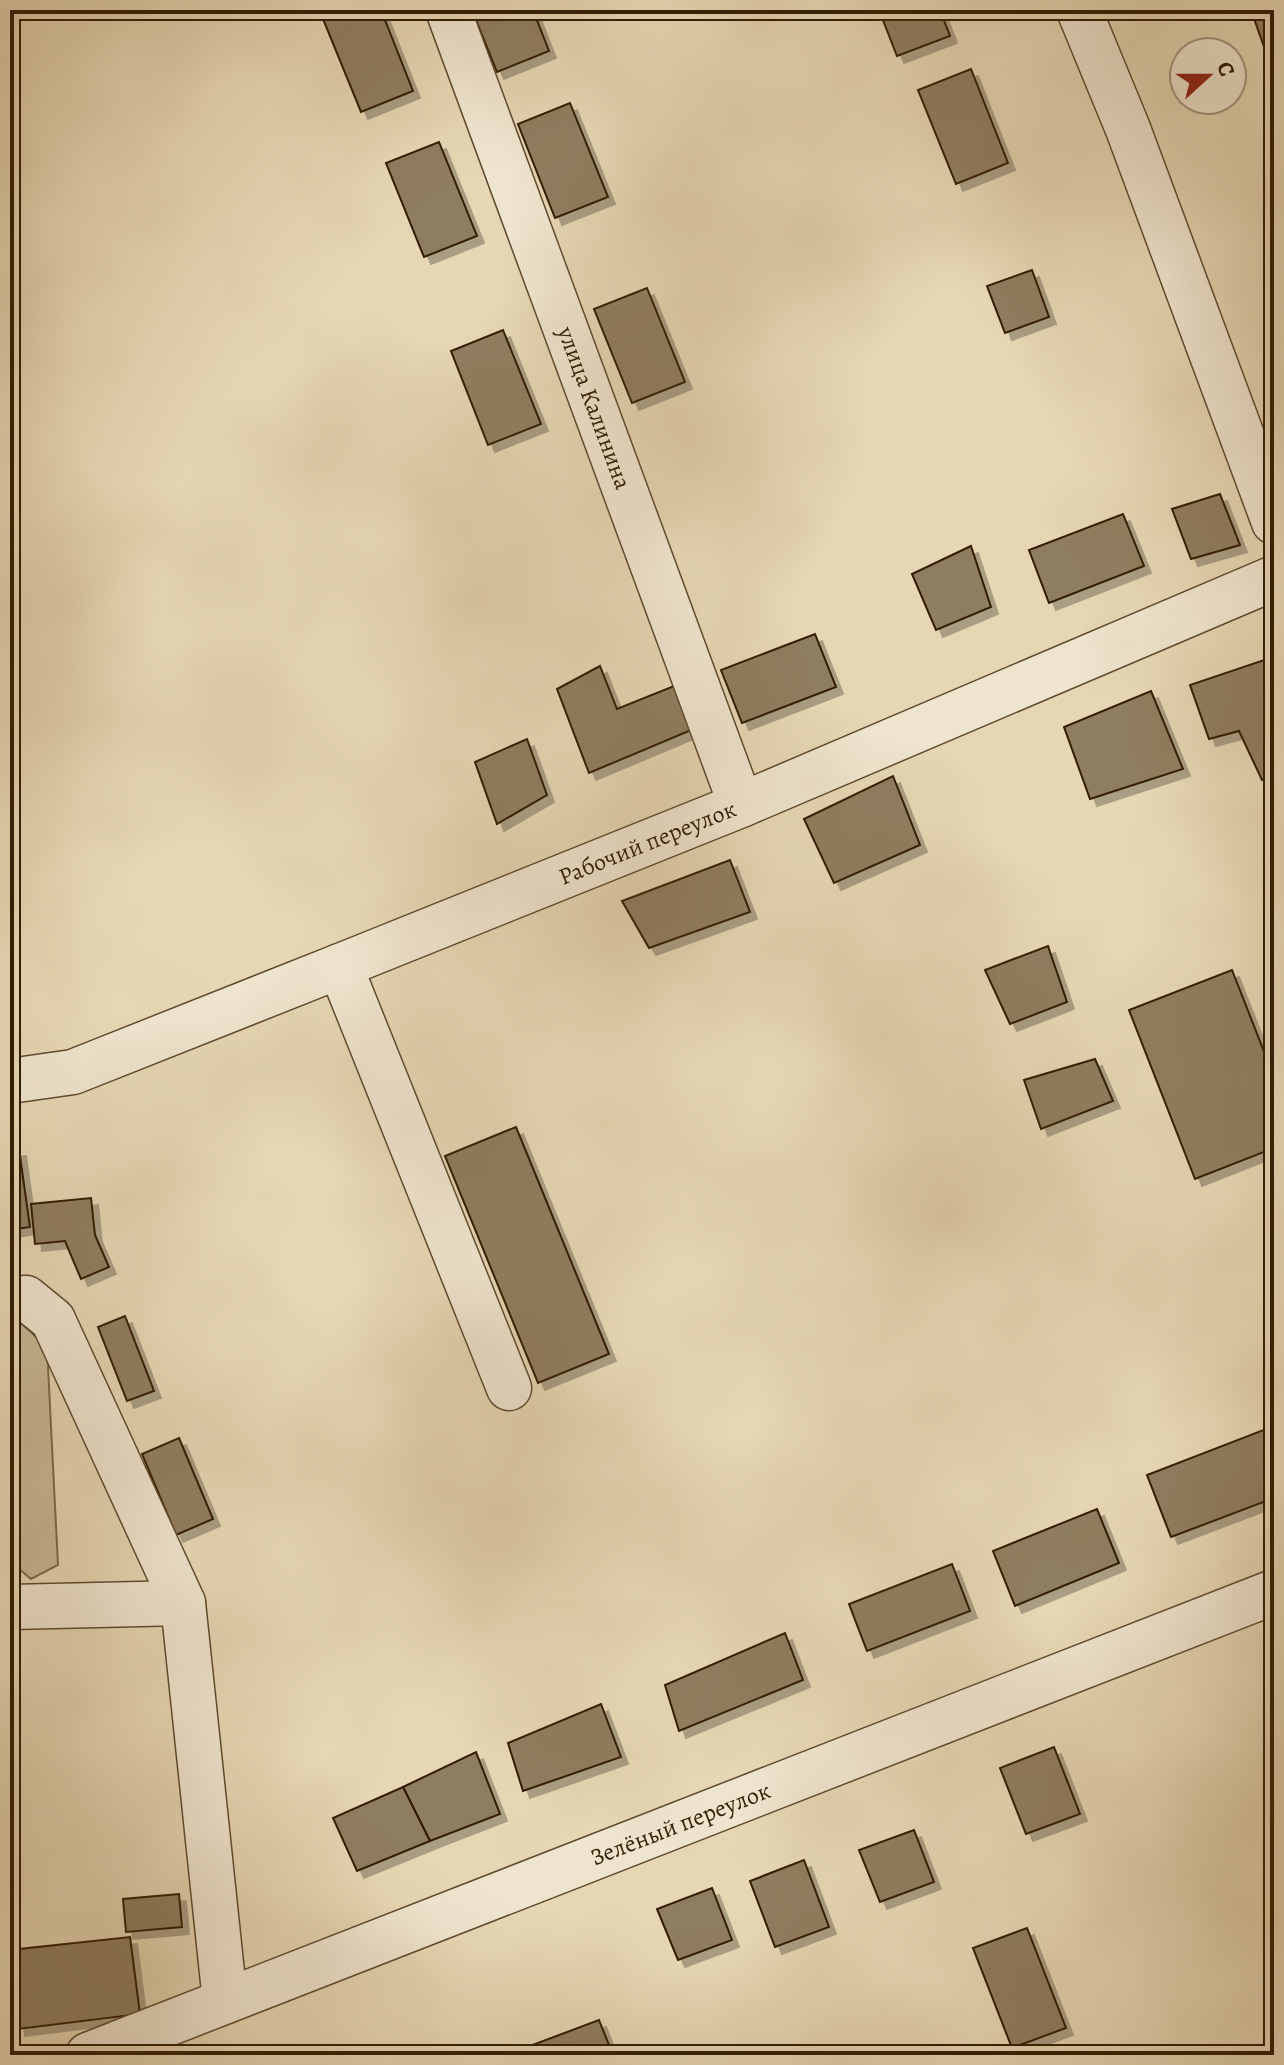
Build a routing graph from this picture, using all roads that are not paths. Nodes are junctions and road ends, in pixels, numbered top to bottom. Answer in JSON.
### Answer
{"nodes":[{"id":1,"x":448,"y":10,"type":"edge"},
{"id":2,"x":1079,"y":10,"type":"edge"},
{"id":3,"x":1274,"y":522,"type":"edge"},
{"id":4,"x":1274,"y":578,"type":"edge"},
{"id":5,"x":741,"y":805,"type":"junction"},
{"id":6,"x":340,"y":966,"type":"junction"},
{"id":7,"x":10,"y":1081,"type":"edge"},
{"id":8,"x":10,"y":1299,"type":"edge"},
{"id":9,"x":509,"y":1388,"type":"dead end"},
{"id":10,"x":1274,"y":1592,"type":"edge"},
{"id":11,"x":183,"y":1603,"type":"junction"},
{"id":12,"x":10,"y":1607,"type":"edge"},
{"id":13,"x":225,"y":2001,"type":"junction"},
{"id":14,"x":88,"y":2055,"type":"edge"}],
"edges":[{"from":1,"to":5,"type":"street","name":"улица Калинина"},
{"from":2,"to":3,"type":"street"},
{"from":4,"to":5,"type":"street","name":"Рабочий переулок"},
{"from":5,"to":6,"type":"street","name":"Рабочий переулок"},
{"from":6,"to":7,"type":"street","name":"Рабочий переулок"},
{"from":6,"to":9,"type":"street"},
{"from":8,"to":11,"type":"street"},
{"from":10,"to":13,"type":"street","name":"Зелёный переулок"},
{"from":11,"to":12,"type":"street"},
{"from":11,"to":13,"type":"street"},
{"from":13,"to":14,"type":"street","name":"Зелёный переулок"}]}
